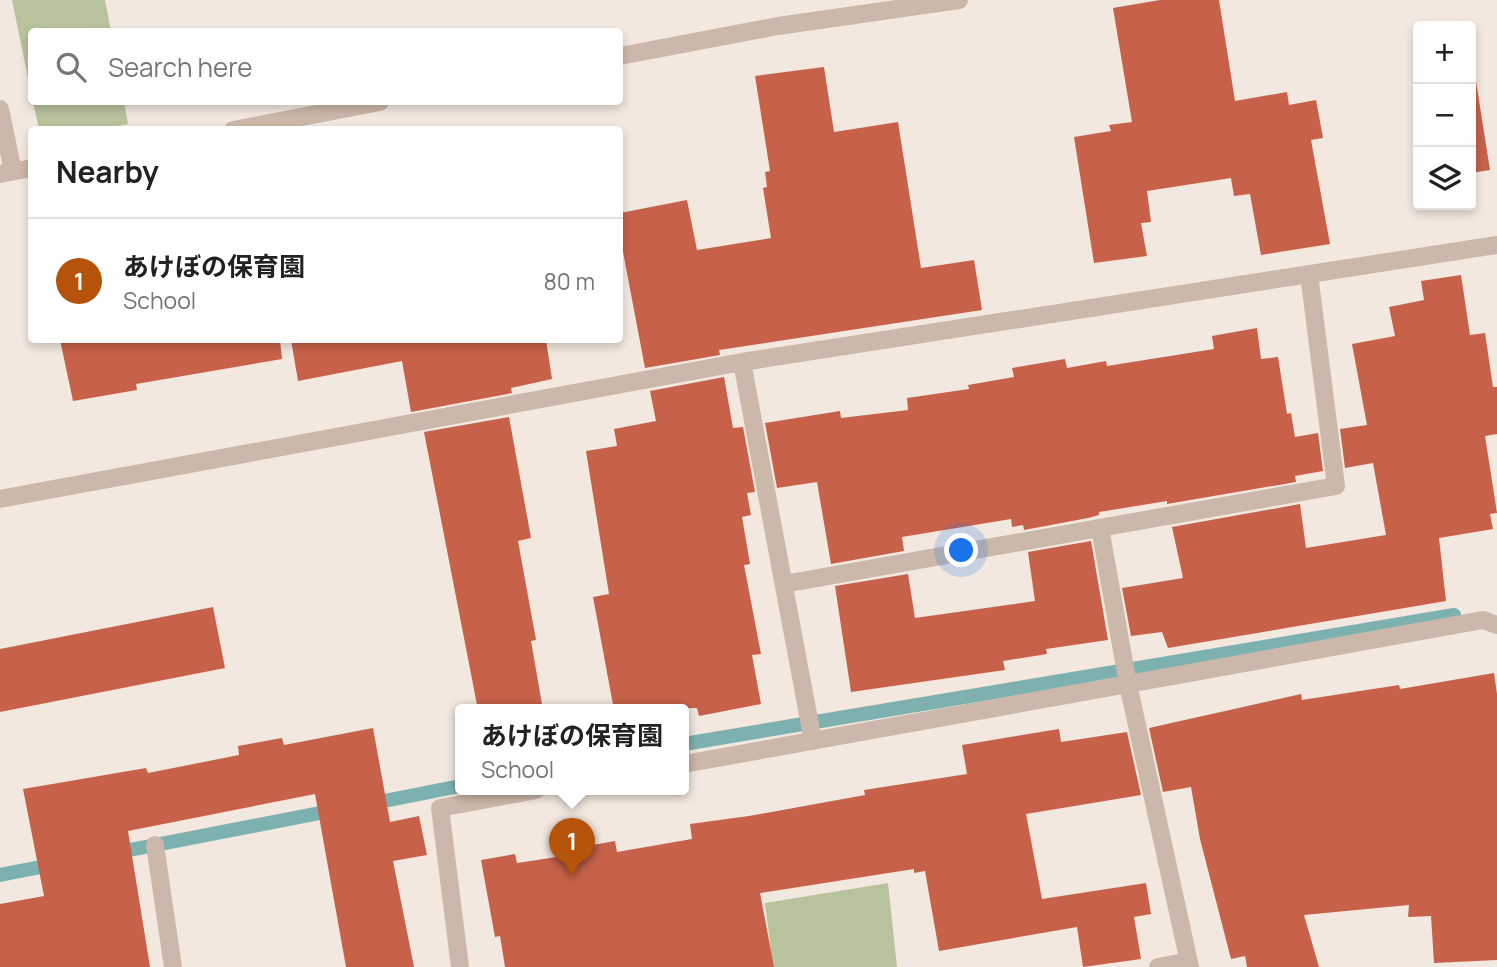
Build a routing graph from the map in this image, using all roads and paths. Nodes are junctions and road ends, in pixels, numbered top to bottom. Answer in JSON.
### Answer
{"nodes":[{"id":1,"x":959,"y":0,"type":"edge"},
{"id":2,"x":623,"y":55,"type":"edge"},
{"id":3,"x":364,"y":105,"type":"edge"},
{"id":4,"x":0,"y":109,"type":"edge"},
{"id":5,"x":254,"y":126,"type":"edge"},
{"id":6,"x":28,"y":169,"type":"edge"},
{"id":7,"x":7,"y":173,"type":"edge"},
{"id":8,"x":1497,"y":245,"type":"edge"},
{"id":9,"x":1309,"y":274,"type":"junction"},
{"id":10,"x":742,"y":362,"type":"junction"},
{"id":11,"x":0,"y":499,"type":"edge"},
{"id":12,"x":1100,"y":528,"type":"junction"},
{"id":13,"x":784,"y":584,"type":"junction"},
{"id":14,"x":1497,"y":625,"type":"edge"},
{"id":15,"x":1128,"y":684,"type":"junction"},
{"id":16,"x":813,"y":741,"type":"junction"},
{"id":17,"x":689,"y":763,"type":"edge"},
{"id":18,"x":509,"y":795,"type":"edge"},
{"id":19,"x":155,"y":845,"type":"dead end"},
{"id":20,"x":1189,"y":964,"type":"edge"},
{"id":21,"x":173,"y":967,"type":"edge"},
{"id":22,"x":460,"y":967,"type":"edge"},
{"id":23,"x":1158,"y":967,"type":"edge"}],
"edges":[{"from":1,"to":2,"type":"street"},
{"from":3,"to":5,"type":"street"},
{"from":4,"to":7,"type":"street"},
{"from":6,"to":7,"type":"street"},
{"from":8,"to":9,"type":"street"},
{"from":9,"to":10,"type":"street"},
{"from":9,"to":12,"type":"street"},
{"from":10,"to":11,"type":"street"},
{"from":10,"to":13,"type":"street"},
{"from":12,"to":13,"type":"street"},
{"from":12,"to":15,"type":"street"},
{"from":13,"to":16,"type":"street"},
{"from":14,"to":15,"type":"street"},
{"from":15,"to":16,"type":"street"},
{"from":15,"to":20,"type":"street"},
{"from":16,"to":17,"type":"street"},
{"from":18,"to":22,"type":"street"},
{"from":19,"to":21,"type":"street"},
{"from":20,"to":23,"type":"street"}]}
